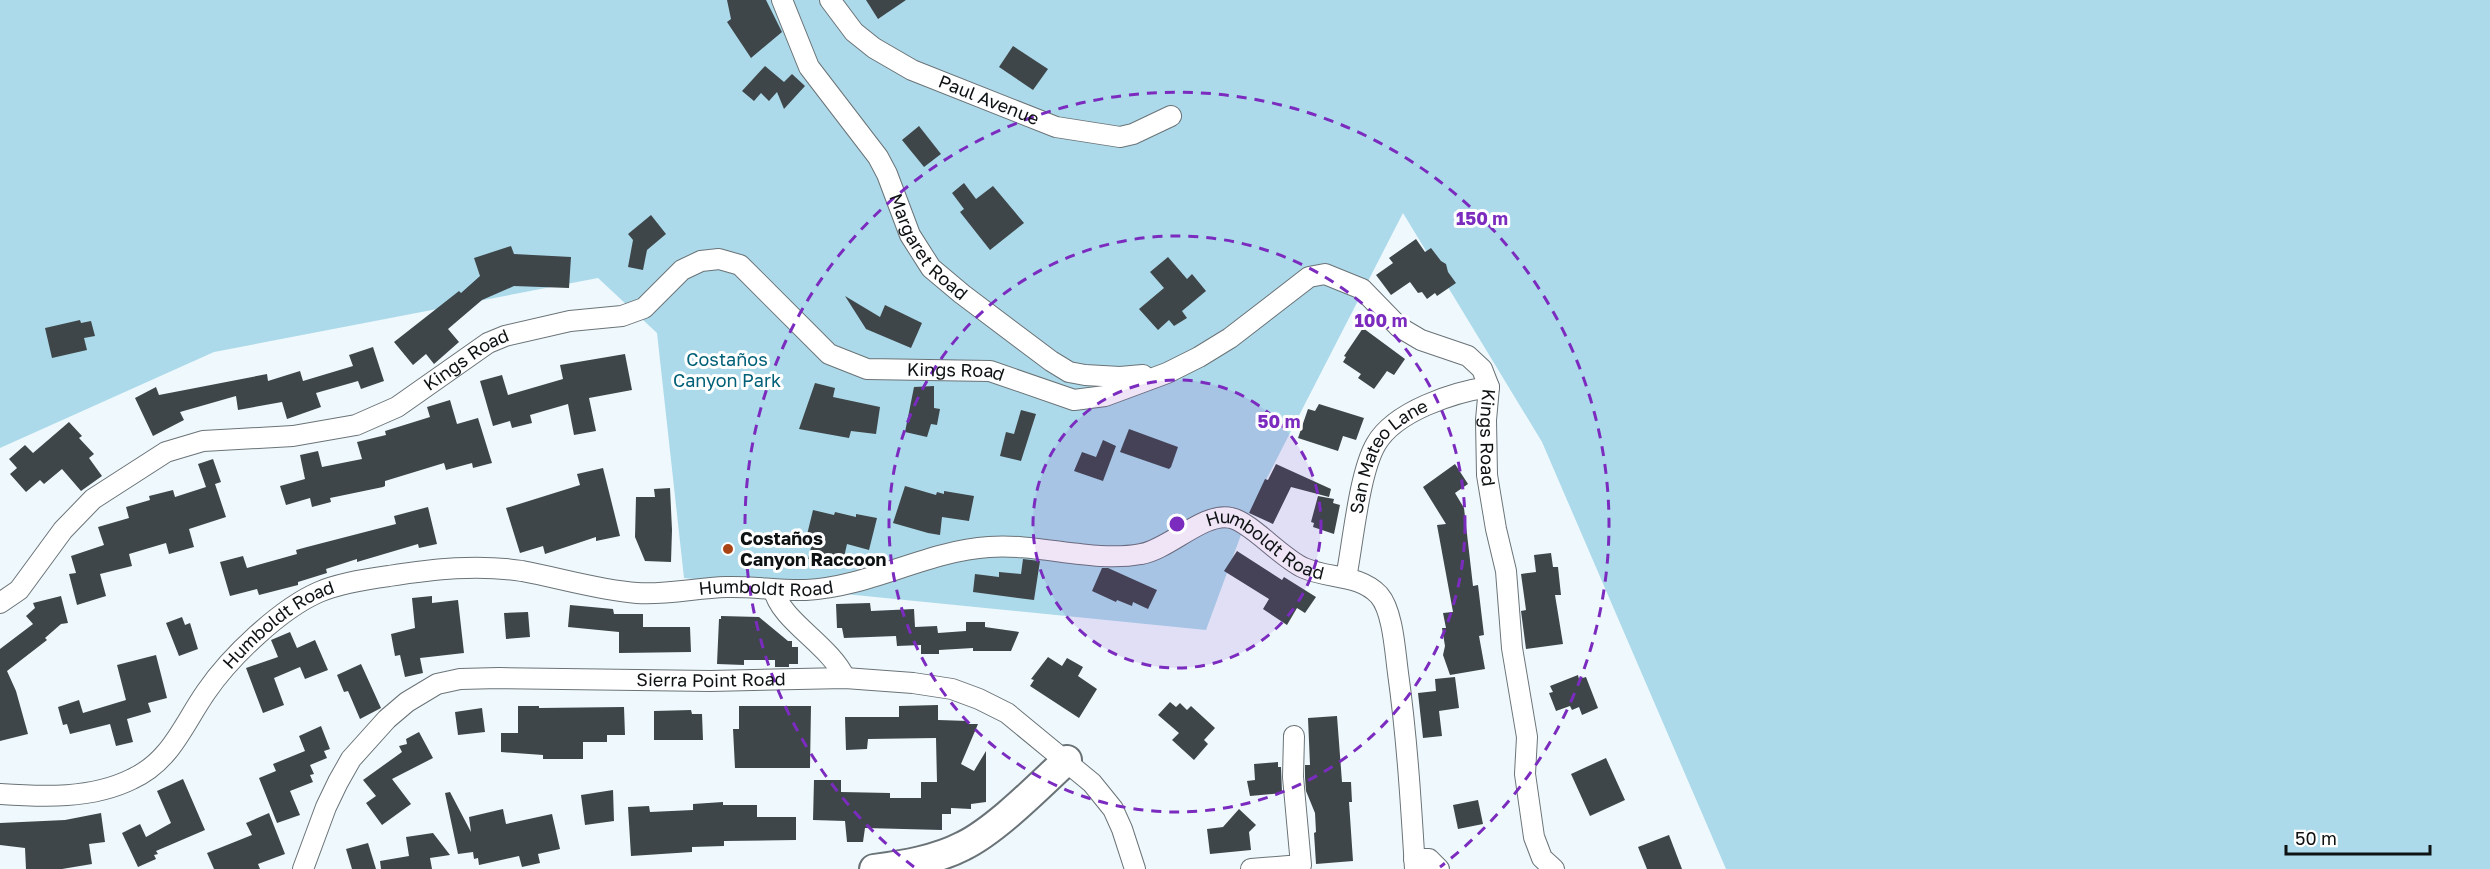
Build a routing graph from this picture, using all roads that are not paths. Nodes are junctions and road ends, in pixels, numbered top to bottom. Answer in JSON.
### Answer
{"nodes":[{"id":1,"x":782,"y":0,"type":"edge"},
{"id":2,"x":830,"y":0,"type":"edge"},
{"id":3,"x":1171,"y":116,"type":"dead end"},
{"id":4,"x":1167,"y":373,"type":"junction"},
{"id":5,"x":1489,"y":387,"type":"junction"},
{"id":6,"x":1346,"y":578,"type":"junction"},
{"id":7,"x":774,"y":590,"type":"junction"},
{"id":8,"x":0,"y":603,"type":"edge"},
{"id":9,"x":845,"y":678,"type":"junction"},
{"id":10,"x":1294,"y":736,"type":"dead end"},
{"id":11,"x":1067,"y":760,"type":"junction"},
{"id":12,"x":0,"y":794,"type":"edge"},
{"id":13,"x":1415,"y":864,"type":"edge"},
{"id":14,"x":1137,"y":867,"type":"edge"},
{"id":15,"x":303,"y":869,"type":"edge"},
{"id":16,"x":874,"y":869,"type":"edge"},
{"id":17,"x":1251,"y":869,"type":"edge"},
{"id":18,"x":1439,"y":869,"type":"edge"},
{"id":19,"x":1554,"y":869,"type":"edge"}],
"edges":[{"from":1,"to":4,"type":"street","name":"Margaret Road"},
{"from":2,"to":3,"type":"street","name":"Paul Avenue"},
{"from":4,"to":5,"type":"street","name":"Kings Road"},
{"from":4,"to":8,"type":"street","name":"Kings Road"},
{"from":5,"to":6,"type":"street","name":"San Mateo Lane"},
{"from":5,"to":19,"type":"street","name":"Kings Road"},
{"from":6,"to":7,"type":"street","name":"Humboldt Road"},
{"from":6,"to":13,"type":"street","name":"Humboldt Road"},
{"from":7,"to":9,"type":"street"},
{"from":7,"to":12,"type":"street","name":"Humboldt Road"},
{"from":9,"to":11,"type":"street","name":"Sierra Point Road"},
{"from":9,"to":15,"type":"street","name":"Sierra Point Road"},
{"from":10,"to":17,"type":"street"},
{"from":11,"to":14,"type":"street","name":"Sierra Point Road"},
{"from":11,"to":16,"type":"street"},
{"from":13,"to":18,"type":"street"}]}
